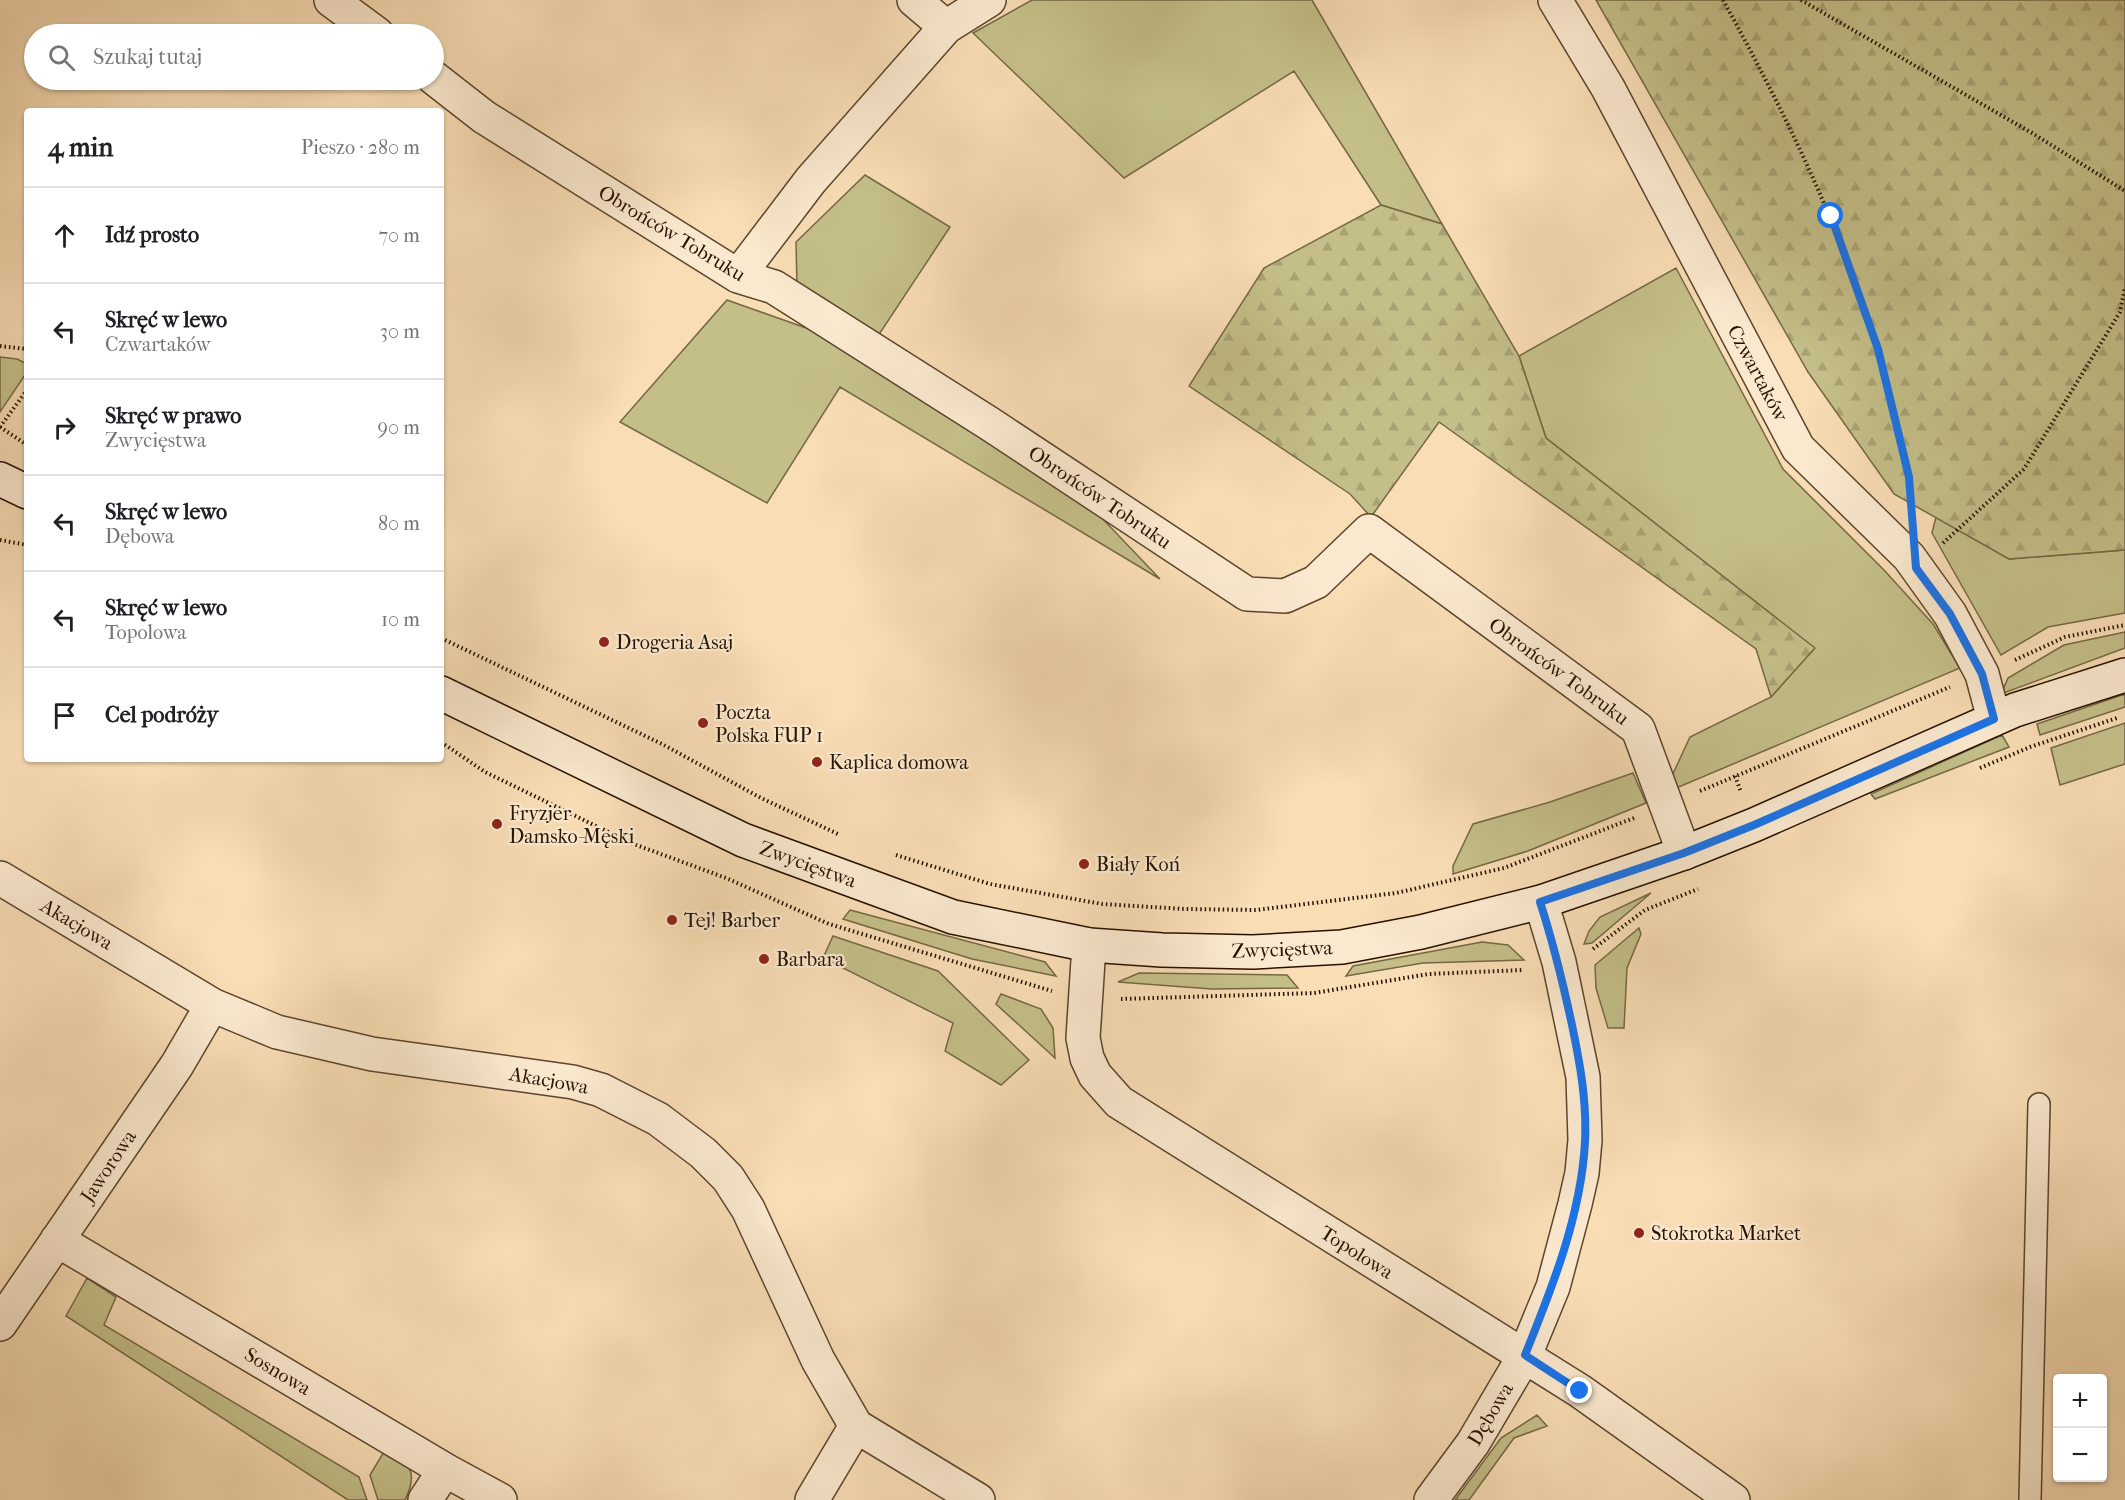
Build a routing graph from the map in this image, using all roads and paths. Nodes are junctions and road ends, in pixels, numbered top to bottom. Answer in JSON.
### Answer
{"nodes":[{"id":1,"x":332,"y":0,"type":"edge"},
{"id":2,"x":914,"y":0,"type":"edge"},
{"id":3,"x":989,"y":0,"type":"edge"},
{"id":4,"x":1555,"y":0,"type":"edge"},
{"id":5,"x":1723,"y":0,"type":"edge"},
{"id":6,"x":1801,"y":0,"type":"edge"},
{"id":7,"x":363,"y":24,"type":"edge"},
{"id":8,"x":946,"y":27,"type":"junction"},
{"id":9,"x":444,"y":86,"type":"edge"},
{"id":10,"x":2125,"y":190,"type":"edge"},
{"id":11,"x":738,"y":276,"type":"junction"},
{"id":12,"x":2125,"y":288,"type":"edge"},
{"id":13,"x":0,"y":346,"type":"edge"},
{"id":14,"x":24,"y":349,"type":"edge"},
{"id":15,"x":24,"y":394,"type":"edge"},
{"id":16,"x":0,"y":427,"type":"edge"},
{"id":17,"x":24,"y":443,"type":"edge"},
{"id":18,"x":0,"y":479,"type":"edge"},
{"id":19,"x":24,"y":491,"type":"edge"},
{"id":20,"x":1911,"y":511,"type":"dead end"},
{"id":21,"x":0,"y":540,"type":"edge"},
{"id":22,"x":24,"y":544,"type":"edge"},
{"id":23,"x":1916,"y":568,"type":"junction"},
{"id":24,"x":2125,"y":625,"type":"edge"},
{"id":25,"x":444,"y":639,"type":"edge"},
{"id":26,"x":1982,"y":674,"type":"junction"},
{"id":27,"x":2125,"y":675,"type":"edge"},
{"id":28,"x":444,"y":694,"type":"edge"},
{"id":29,"x":1994,"y":719,"type":"junction"},
{"id":30,"x":444,"y":744,"type":"edge"},
{"id":31,"x":1666,"y":806,"type":"junction"},
{"id":32,"x":840,"y":835,"type":"dead end"},
{"id":33,"x":632,"y":843,"type":"dead end"},
{"id":34,"x":1684,"y":853,"type":"junction"},
{"id":35,"x":892,"y":854,"type":"dead end"},
{"id":36,"x":0,"y":878,"type":"edge"},
{"id":37,"x":1540,"y":902,"type":"junction"},
{"id":38,"x":1089,"y":945,"type":"junction"},
{"id":39,"x":212,"y":1005,"type":"junction"},
{"id":40,"x":2039,"y":1104,"type":"dead end"},
{"id":41,"x":57,"y":1240,"type":"junction"},
{"id":42,"x":0,"y":1324,"type":"edge"},
{"id":43,"x":1525,"y":1355,"type":"junction"},
{"id":44,"x":856,"y":1426,"type":"junction"},
{"id":45,"x":445,"y":1470,"type":"junction"},
{"id":46,"x":425,"y":1500,"type":"edge"},
{"id":47,"x":500,"y":1500,"type":"edge"},
{"id":48,"x":812,"y":1500,"type":"edge"},
{"id":49,"x":978,"y":1500,"type":"edge"},
{"id":50,"x":1431,"y":1500,"type":"edge"},
{"id":51,"x":1733,"y":1500,"type":"edge"},
{"id":52,"x":2030,"y":1500,"type":"edge"}],
"edges":[{"from":1,"to":7,"type":"street"},
{"from":2,"to":8,"type":"street"},
{"from":3,"to":8,"type":"street"},
{"from":4,"to":23,"type":"street","name":"Czwartaków"},
{"from":5,"to":20,"type":"path"},
{"from":6,"to":10,"type":"path"},
{"from":8,"to":11,"type":"street"},
{"from":9,"to":11,"type":"street","name":"Obrońców Tobruku"},
{"from":11,"to":31,"type":"street","name":"Obrońców Tobruku"},
{"from":12,"to":23,"type":"path"},
{"from":13,"to":14,"type":"path"},
{"from":15,"to":16,"type":"path"},
{"from":16,"to":17,"type":"path"},
{"from":18,"to":19,"type":"street"},
{"from":21,"to":22,"type":"path"},
{"from":23,"to":26,"type":"street","name":"Czwartaków"},
{"from":24,"to":26,"type":"path"},
{"from":25,"to":32,"type":"path"},
{"from":26,"to":29,"type":"street","name":"Czwartaków"},
{"from":26,"to":31,"type":"path"},
{"from":27,"to":29,"type":"street","name":"Zwycięstwa"},
{"from":28,"to":38,"type":"street","name":"Zwycięstwa"},
{"from":29,"to":34,"type":"street","name":"Zwycięstwa"},
{"from":30,"to":33,"type":"path"},
{"from":31,"to":34,"type":"street","name":"Obrońców Tobruku"},
{"from":31,"to":35,"type":"path"},
{"from":34,"to":37,"type":"street","name":"Zwycięstwa"},
{"from":36,"to":39,"type":"street","name":"Akacjowa"},
{"from":37,"to":38,"type":"street","name":"Zwycięstwa"},
{"from":37,"to":43,"type":"street","name":"Dębowa"},
{"from":38,"to":43,"type":"street","name":"Topolowa"},
{"from":39,"to":41,"type":"street","name":"Jaworowa"},
{"from":39,"to":44,"type":"street","name":"Akacjowa"},
{"from":40,"to":52,"type":"lane"},
{"from":41,"to":42,"type":"street","name":"Jaworowa"},
{"from":41,"to":45,"type":"street","name":"Sosnowa"},
{"from":43,"to":50,"type":"street","name":"Dębowa"},
{"from":43,"to":51,"type":"street","name":"Topolowa"},
{"from":44,"to":48,"type":"street"},
{"from":44,"to":49,"type":"street","name":"Akacjowa"},
{"from":45,"to":46,"type":"street"},
{"from":45,"to":47,"type":"street","name":"Sosnowa"}]}
